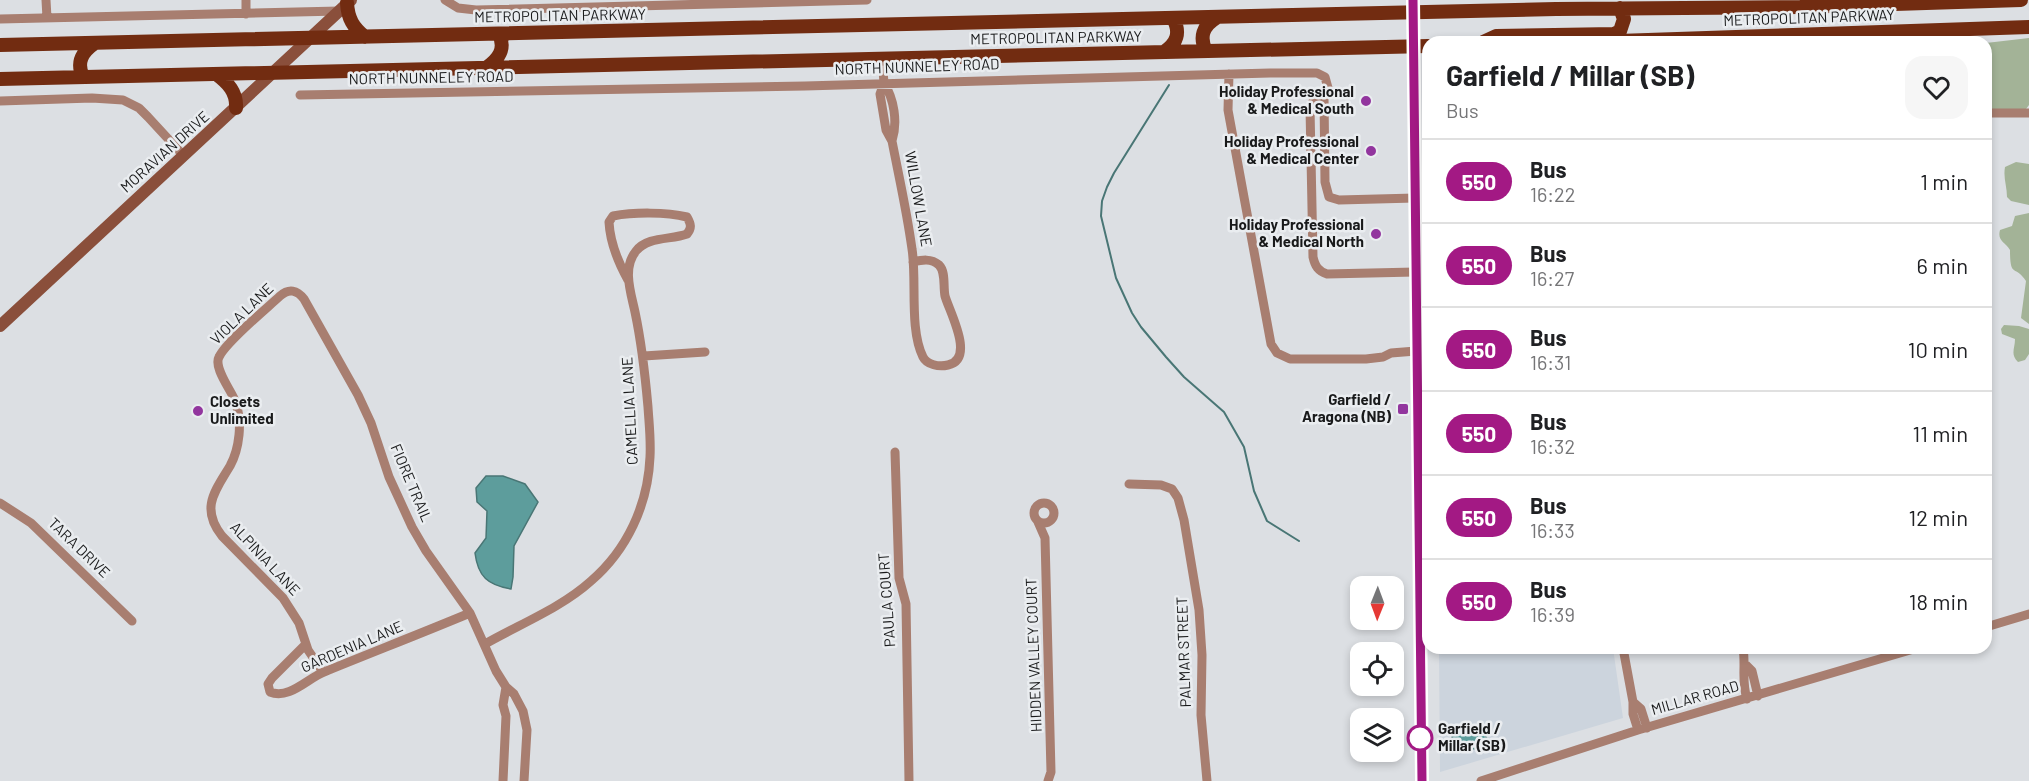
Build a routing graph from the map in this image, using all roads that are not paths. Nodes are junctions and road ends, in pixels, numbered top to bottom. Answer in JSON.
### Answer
{"nodes":[{"id":1,"x":46,"y":0,"type":"edge"},
{"id":2,"x":246,"y":0,"type":"edge"},
{"id":3,"x":445,"y":0,"type":"edge"},
{"id":4,"x":867,"y":0,"type":"edge"},
{"id":5,"x":2021,"y":0,"type":"edge"},
{"id":6,"x":346,"y":5,"type":"edge"},
{"id":7,"x":1413,"y":6,"type":"edge"},
{"id":8,"x":1620,"y":8,"type":"junction"},
{"id":9,"x":246,"y":14,"type":"junction"},
{"id":10,"x":46,"y":18,"type":"junction"},
{"id":11,"x":1173,"y":18,"type":"junction"},
{"id":12,"x":1216,"y":18,"type":"junction"},
{"id":13,"x":0,"y":19,"type":"edge"},
{"id":14,"x":2029,"y":27,"type":"edge"},
{"id":15,"x":499,"y":34,"type":"junction"},
{"id":16,"x":1496,"y":36,"type":"edge"},
{"id":17,"x":1765,"y":36,"type":"edge"},
{"id":18,"x":365,"y":37,"type":"junction"},
{"id":19,"x":310,"y":38,"type":"junction"},
{"id":20,"x":95,"y":43,"type":"junction"},
{"id":21,"x":0,"y":45,"type":"edge"},
{"id":22,"x":1413,"y":46,"type":"junction"},
{"id":23,"x":1422,"y":46,"type":"edge"},
{"id":24,"x":1206,"y":51,"type":"junction"},
{"id":25,"x":1164,"y":52,"type":"junction"},
{"id":26,"x":882,"y":58,"type":"junction"},
{"id":27,"x":486,"y":68,"type":"junction"},
{"id":28,"x":273,"y":73,"type":"junction"},
{"id":29,"x":216,"y":74,"type":"junction"},
{"id":30,"x":1229,"y":74,"type":"junction"},
{"id":31,"x":83,"y":77,"type":"junction"},
{"id":32,"x":0,"y":79,"type":"edge"},
{"id":33,"x":884,"y":83,"type":"junction"},
{"id":34,"x":300,"y":95,"type":"dead end"},
{"id":35,"x":1324,"y":97,"type":"junction"},
{"id":36,"x":0,"y":101,"type":"edge"},
{"id":37,"x":236,"y":108,"type":"junction"},
{"id":38,"x":1992,"y":113,"type":"edge"},
{"id":39,"x":2029,"y":113,"type":"edge"},
{"id":40,"x":183,"y":155,"type":"junction"},
{"id":41,"x":1415,"y":198,"type":"junction"},
{"id":42,"x":913,"y":262,"type":"junction"},
{"id":43,"x":1415,"y":272,"type":"junction"},
{"id":44,"x":628,"y":280,"type":"junction"},
{"id":45,"x":292,"y":291,"type":"joint"},
{"id":46,"x":1415,"y":297,"type":"junction"},
{"id":47,"x":1422,"y":299,"type":"edge"},
{"id":48,"x":0,"y":326,"type":"edge"},
{"id":49,"x":1422,"y":330,"type":"edge"},
{"id":50,"x":1416,"y":351,"type":"junction"},
{"id":51,"x":705,"y":352,"type":"dead end"},
{"id":52,"x":644,"y":356,"type":"junction"},
{"id":53,"x":217,"y":363,"type":"joint"},
{"id":54,"x":896,"y":452,"type":"dead end"},
{"id":55,"x":1129,"y":484,"type":"dead end"},
{"id":56,"x":0,"y":503,"type":"edge"},
{"id":57,"x":1051,"y":521,"type":"junction"},
{"id":58,"x":1038,"y":522,"type":"junction"},
{"id":59,"x":1045,"y":538,"type":"junction"},
{"id":60,"x":470,"y":613,"type":"junction"},
{"id":61,"x":2029,"y":614,"type":"edge"},
{"id":62,"x":132,"y":621,"type":"dead end"},
{"id":63,"x":1992,"y":625,"type":"edge"},
{"id":64,"x":306,"y":644,"type":"junction"},
{"id":65,"x":485,"y":644,"type":"junction"},
{"id":66,"x":1624,"y":654,"type":"edge"},
{"id":67,"x":1744,"y":654,"type":"edge"},
{"id":68,"x":1897,"y":654,"type":"edge"},
{"id":69,"x":1746,"y":665,"type":"junction"},
{"id":70,"x":323,"y":672,"type":"junction"},
{"id":71,"x":506,"y":687,"type":"junction"},
{"id":72,"x":1758,"y":696,"type":"junction"},
{"id":73,"x":1747,"y":699,"type":"junction"},
{"id":74,"x":1642,"y":729,"type":"junction"},
{"id":75,"x":1052,"y":778,"type":"edge"},
{"id":76,"x":503,"y":781,"type":"edge"},
{"id":77,"x":524,"y":781,"type":"edge"},
{"id":78,"x":909,"y":781,"type":"edge"},
{"id":79,"x":1207,"y":781,"type":"edge"},
{"id":80,"x":1422,"y":781,"type":"edge"},
{"id":81,"x":1481,"y":781,"type":"edge"}],
"edges":[{"from":1,"to":10,"type":"street"},
{"from":2,"to":9,"type":"street"},
{"from":3,"to":4,"type":"street"},
{"from":5,"to":8,"type":"main road","name":"METROPOLITAN PARKWAY"},
{"from":6,"to":9,"type":"street"},
{"from":6,"to":18,"type":"main road"},
{"from":6,"to":19,"type":"main road","name":"MORAVIAN DRIVE"},
{"from":7,"to":8,"type":"main road","name":"METROPOLITAN PARKWAY"},
{"from":7,"to":12,"type":"main road","name":"METROPOLITAN PARKWAY"},
{"from":7,"to":22,"type":"main road"},
{"from":8,"to":16,"type":"main road"},
{"from":9,"to":10,"type":"street"},
{"from":10,"to":13,"type":"street"},
{"from":11,"to":12,"type":"main road","name":"METROPOLITAN PARKWAY"},
{"from":11,"to":15,"type":"main road","name":"METROPOLITAN PARKWAY"},
{"from":11,"to":25,"type":"main road"},
{"from":12,"to":24,"type":"main road"},
{"from":14,"to":17,"type":"main road","name":"METROPOLITAN PARKWAY"},
{"from":15,"to":18,"type":"main road","name":"METROPOLITAN PARKWAY"},
{"from":15,"to":27,"type":"main road"},
{"from":18,"to":19,"type":"main road","name":"METROPOLITAN PARKWAY"},
{"from":19,"to":20,"type":"main road","name":"METROPOLITAN PARKWAY"},
{"from":19,"to":28,"type":"main road","name":"MORAVIAN DRIVE"},
{"from":20,"to":21,"type":"main road","name":"METROPOLITAN PARKWAY"},
{"from":20,"to":31,"type":"main road"},
{"from":22,"to":23,"type":"main road","name":"METROPOLITAN PARKWAY"},
{"from":22,"to":24,"type":"main road","name":"METROPOLITAN PARKWAY"},
{"from":22,"to":41,"type":"main road"},
{"from":24,"to":25,"type":"main road","name":"METROPOLITAN PARKWAY"},
{"from":25,"to":26,"type":"main road","name":"METROPOLITAN PARKWAY"},
{"from":26,"to":27,"type":"main road","name":"METROPOLITAN PARKWAY"},
{"from":26,"to":33,"type":"street","name":"WILLOW LANE"},
{"from":27,"to":28,"type":"main road","name":"METROPOLITAN PARKWAY"},
{"from":28,"to":29,"type":"main road","name":"METROPOLITAN PARKWAY"},
{"from":28,"to":37,"type":"main road","name":"MORAVIAN DRIVE"},
{"from":29,"to":31,"type":"main road","name":"METROPOLITAN PARKWAY"},
{"from":29,"to":37,"type":"main road"},
{"from":30,"to":33,"type":"street","name":"NORTH NUNNELEY ROAD"},
{"from":30,"to":35,"type":"street","name":"NORTH NUNNELEY ROAD"},
{"from":30,"to":50,"type":"street"},
{"from":31,"to":32,"type":"main road","name":"METROPOLITAN PARKWAY"},
{"from":33,"to":34,"type":"street","name":"NORTH NUNNELEY ROAD"},
{"from":33,"to":42,"type":"street","name":"WILLOW LANE"},
{"from":35,"to":41,"type":"street","name":"NORTH NUNNELEY ROAD"},
{"from":35,"to":43,"type":"street"},
{"from":36,"to":40,"type":"street"},
{"from":37,"to":40,"type":"main road","name":"MORAVIAN DRIVE"},
{"from":38,"to":39,"type":"street"},
{"from":40,"to":48,"type":"main road","name":"MORAVIAN DRIVE"},
{"from":41,"to":43,"type":"main road"},
{"from":42,"to":42,"type":"street","name":"WILLOW LANE"},
{"from":43,"to":46,"type":"main road"},
{"from":44,"to":44,"type":"street","name":"CAMELLIA LANE"},
{"from":44,"to":52,"type":"street","name":"CAMELLIA LANE"},
{"from":45,"to":53,"type":"street","name":"VIOLA LANE"},
{"from":45,"to":60,"type":"street","name":"FIORE TRAIL"},
{"from":46,"to":47,"type":"street"},
{"from":46,"to":49,"type":"main road"},
{"from":49,"to":50,"type":"main road"},
{"from":50,"to":80,"type":"main road"},
{"from":51,"to":52,"type":"street"},
{"from":52,"to":65,"type":"street","name":"CAMELLIA LANE"},
{"from":53,"to":64,"type":"street","name":"ALPINIA LANE"},
{"from":54,"to":78,"type":"street","name":"PAULA COURT"},
{"from":55,"to":79,"type":"street","name":"PALMAR STREET"},
{"from":56,"to":62,"type":"street","name":"TARA DRIVE"},
{"from":57,"to":58,"type":"street"},
{"from":57,"to":58,"type":"street"},
{"from":57,"to":59,"type":"street","name":"HIDDEN VALLEY COURT"},
{"from":58,"to":59,"type":"street","name":"HIDDEN VALLEY COURT"},
{"from":59,"to":75,"type":"street","name":"HIDDEN VALLEY COURT"},
{"from":60,"to":65,"type":"street","name":"FIORE TRAIL"},
{"from":60,"to":70,"type":"street","name":"GARDENIA LANE"},
{"from":61,"to":63,"type":"street"},
{"from":64,"to":70,"type":"street","name":"ALPINIA LANE"},
{"from":64,"to":70,"type":"street","name":"GARDENIA LANE"},
{"from":65,"to":71,"type":"street","name":"FIORE TRAIL"},
{"from":66,"to":74,"type":"street"},
{"from":67,"to":69,"type":"street"},
{"from":68,"to":72,"type":"street","name":"MILLAR ROAD"},
{"from":69,"to":72,"type":"street"},
{"from":69,"to":73,"type":"street"},
{"from":71,"to":76,"type":"street"},
{"from":71,"to":77,"type":"street","name":"FIORE TRAIL"},
{"from":72,"to":73,"type":"street","name":"MILLAR ROAD"},
{"from":73,"to":74,"type":"street","name":"MILLAR ROAD"},
{"from":74,"to":81,"type":"street","name":"MILLAR ROAD"}]}
